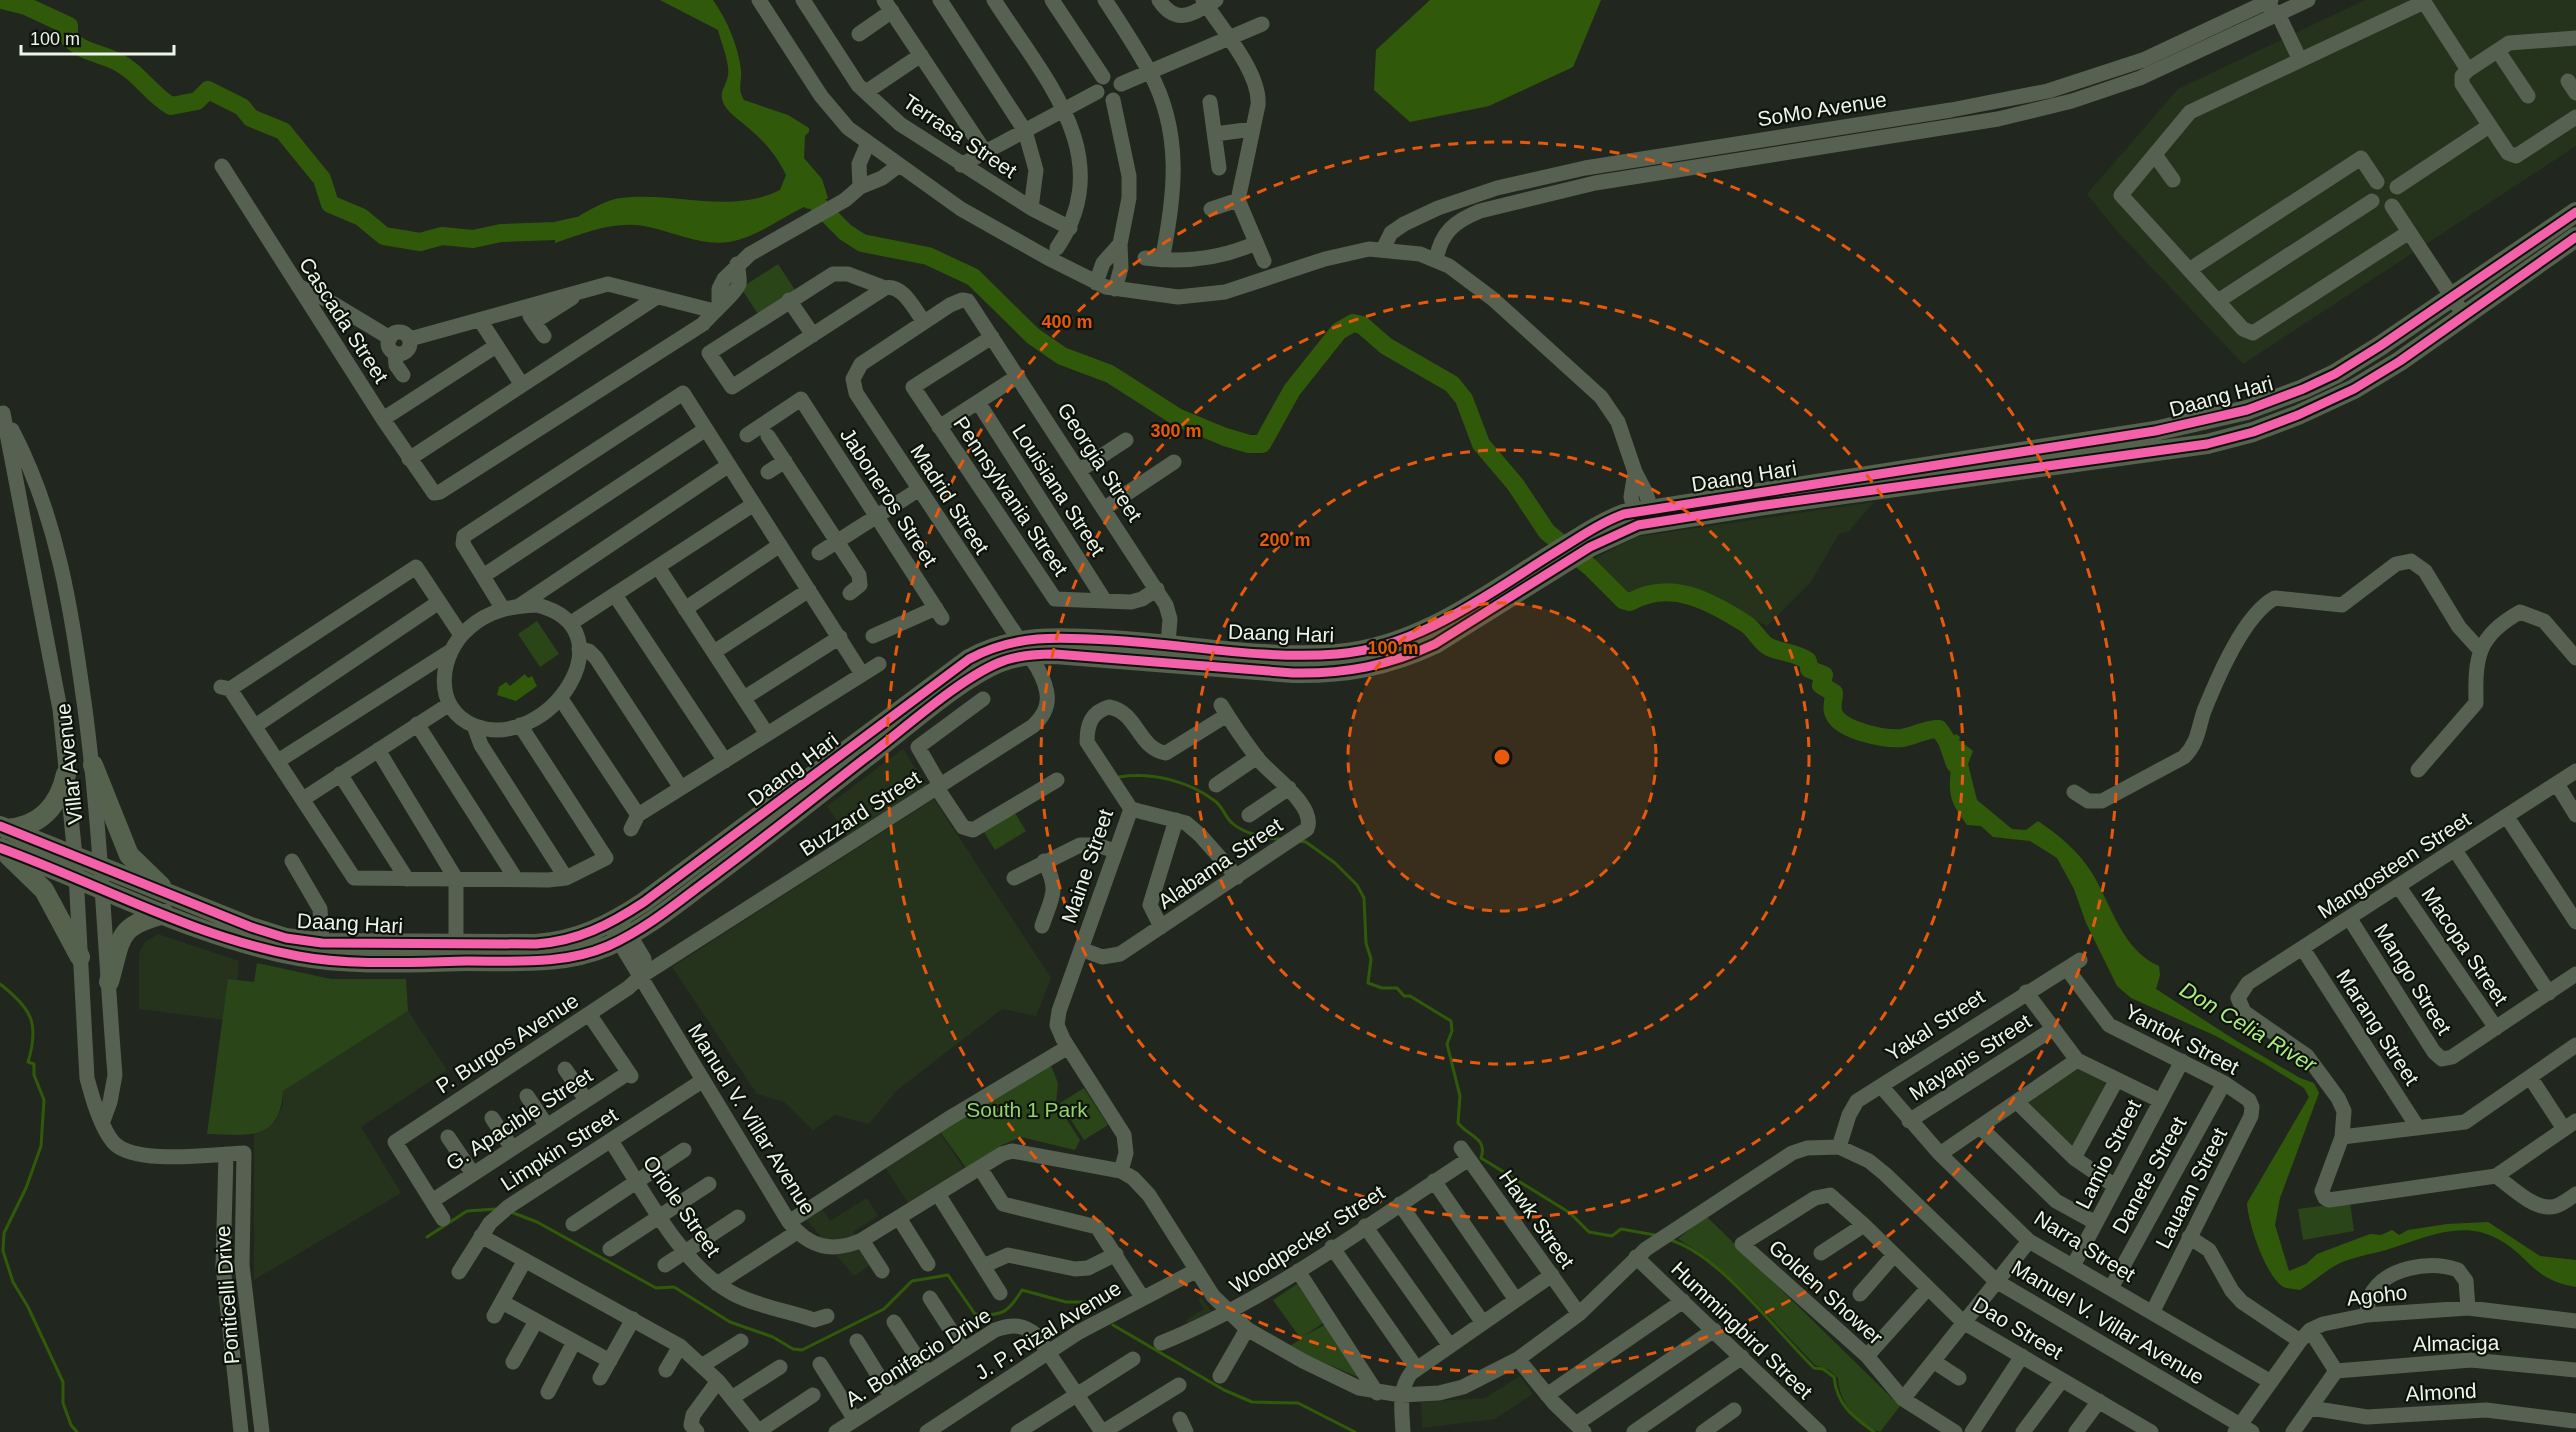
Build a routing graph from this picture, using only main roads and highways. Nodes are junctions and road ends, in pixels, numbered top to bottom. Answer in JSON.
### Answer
{"nodes":[{"id":1,"x":2576,"y":212,"type":"edge"},
{"id":2,"x":2576,"y":237,"type":"edge"},
{"id":3,"x":1887,"y":480,"type":"junction"},
{"id":4,"x":93,"y":765,"type":"road end"},
{"id":5,"x":66,"y":774,"type":"road end"},
{"id":6,"x":2,"y":838,"type":"edge"},
{"id":7,"x":169,"y":905,"type":"junction"},
{"id":8,"x":456,"y":953,"type":"junction"},
{"id":9,"x":80,"y":957,"type":"road end"},
{"id":10,"x":109,"y":982,"type":"road end"}],
"edges":[{"from":1,"to":3,"type":"main road","name":"Daang Hari"},
{"from":2,"to":3,"type":"main road","name":"Daang Hari"},
{"from":3,"to":8,"type":"main road","name":"Daang Hari"},
{"from":4,"to":7,"type":"main road"},
{"from":5,"to":6,"type":"main road"},
{"from":6,"to":7,"type":"main road","name":"Daang Hari"},
{"from":6,"to":7,"type":"main road","name":"Daang Hari"},
{"from":6,"to":9,"type":"main road"},
{"from":7,"to":8,"type":"main road","name":"Daang Hari"},
{"from":7,"to":8,"type":"main road","name":"Daang Hari"},
{"from":7,"to":10,"type":"main road"}]}
